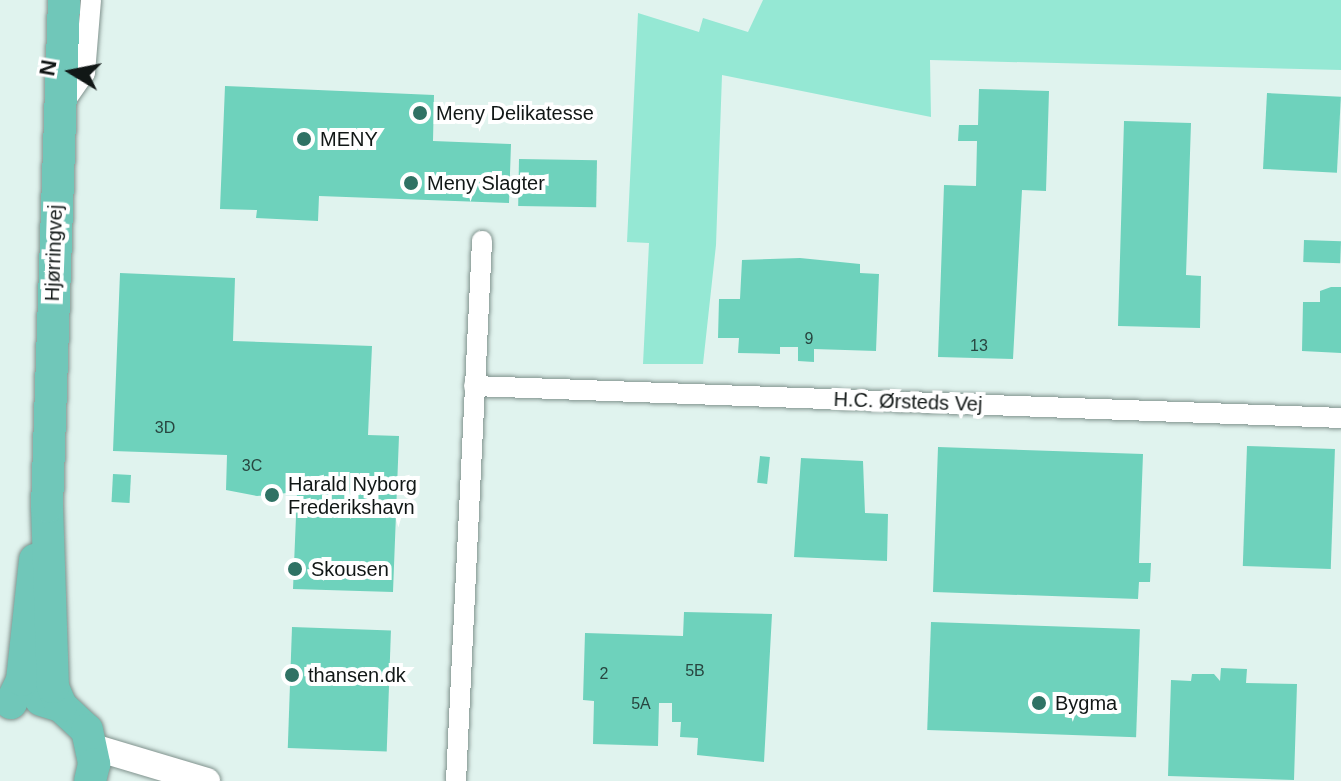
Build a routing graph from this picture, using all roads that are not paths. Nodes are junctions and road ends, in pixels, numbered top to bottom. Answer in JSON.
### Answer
{"nodes":[{"id":1,"x":64,"y":0,"type":"edge"},
{"id":2,"x":91,"y":0,"type":"edge"},
{"id":3,"x":60,"y":108,"type":"junction"},
{"id":4,"x":482,"y":241,"type":"dead end"},
{"id":5,"x":474,"y":386,"type":"junction"},
{"id":6,"x":1341,"y":418,"type":"edge"},
{"id":7,"x":47,"y":507,"type":"junction"},
{"id":8,"x":6,"y":706,"type":"edge"},
{"id":9,"x":61,"y":706,"type":"junction"},
{"id":10,"x":93,"y":747,"type":"junction"},
{"id":11,"x":90,"y":781,"type":"edge"},
{"id":12,"x":207,"y":781,"type":"edge"},
{"id":13,"x":456,"y":781,"type":"edge"}],
"edges":[{"from":1,"to":3,"type":"main road","name":"Hjørringvej"},
{"from":2,"to":3,"type":"street"},
{"from":3,"to":7,"type":"main road","name":"Hjørringvej"},
{"from":4,"to":5,"type":"street"},
{"from":5,"to":6,"type":"street","name":"H.C. Ørsteds Vej"},
{"from":5,"to":13,"type":"street"},
{"from":7,"to":8,"type":"main road","name":"Hjørringvej"},
{"from":7,"to":9,"type":"main road","name":"Hjørringvej"},
{"from":8,"to":9,"type":"main road"},
{"from":9,"to":10,"type":"main road"},
{"from":10,"to":11,"type":"main road"},
{"from":10,"to":12,"type":"street"}]}
